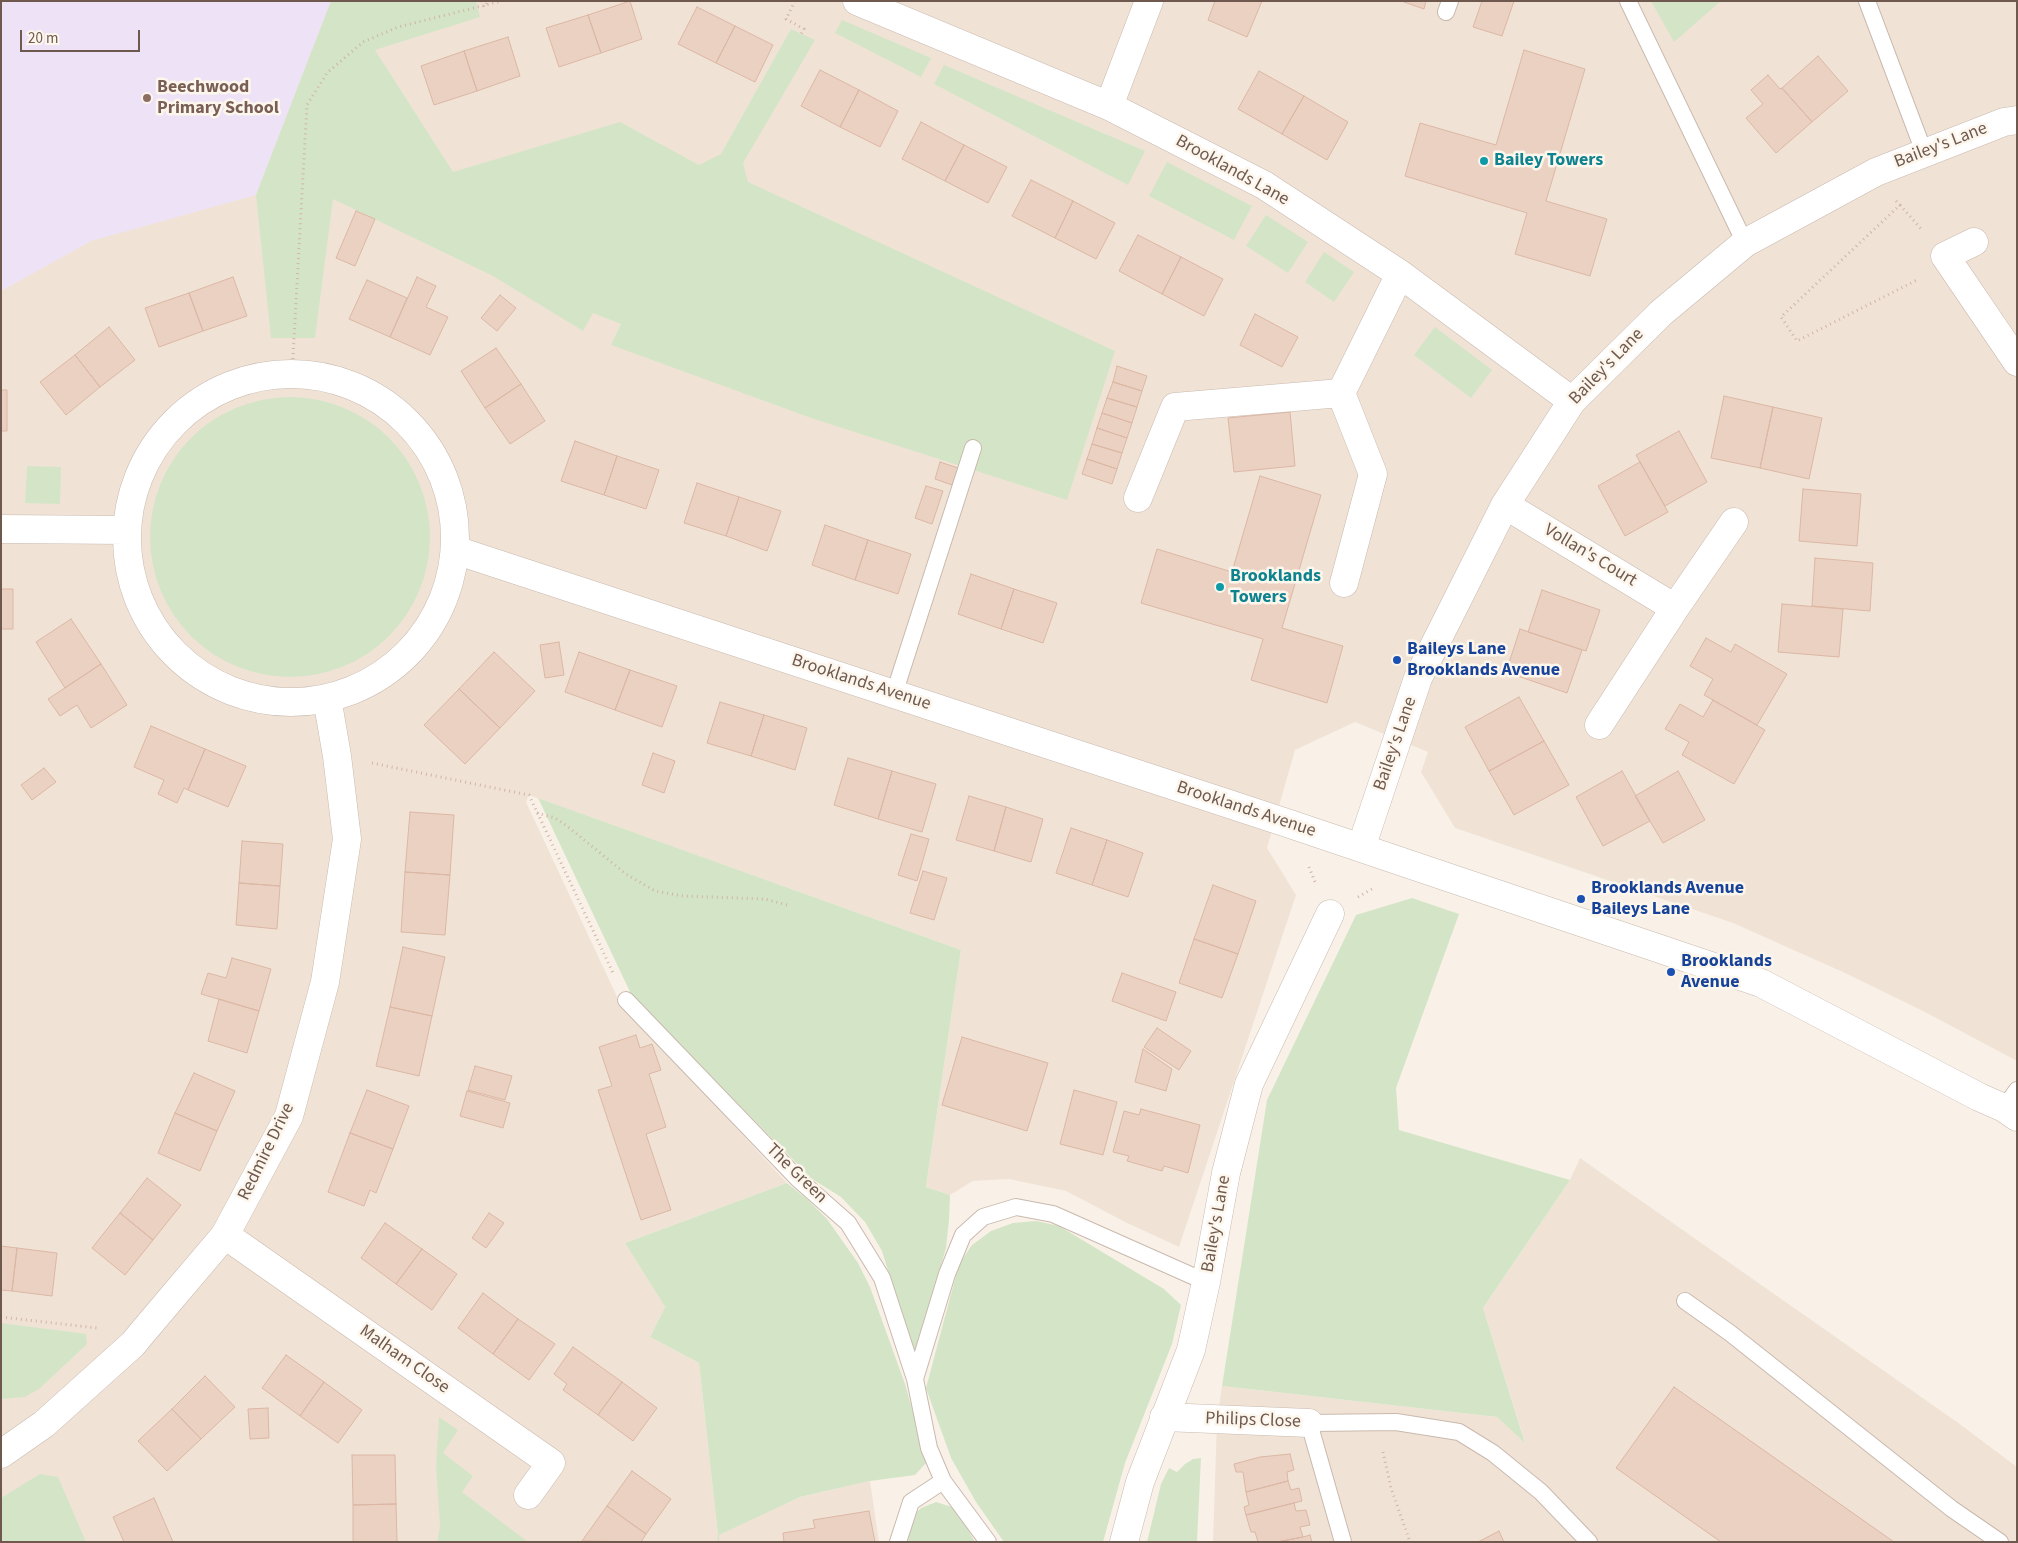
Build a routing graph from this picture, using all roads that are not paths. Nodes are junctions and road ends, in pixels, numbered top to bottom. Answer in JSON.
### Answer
{"nodes":[{"id":1,"x":858,"y":1,"type":"edge"},
{"id":2,"x":1149,"y":1,"type":"edge"},
{"id":3,"x":1628,"y":1,"type":"edge"},
{"id":4,"x":1867,"y":1,"type":"edge"},
{"id":5,"x":1109,"y":106,"type":"junction"},
{"id":6,"x":2017,"y":120,"type":"edge"},
{"id":7,"x":1924,"y":152,"type":"junction"},
{"id":8,"x":1974,"y":242,"type":"dead end"},
{"id":9,"x":1746,"y":243,"type":"junction"},
{"id":10,"x":1400,"y":274,"type":"junction"},
{"id":11,"x":2017,"y":362,"type":"edge"},
{"id":12,"x":1341,"y":393,"type":"junction"},
{"id":13,"x":1572,"y":401,"type":"junction"},
{"id":14,"x":974,"y":448,"type":"dead end"},
{"id":15,"x":1138,"y":498,"type":"dead end"},
{"id":16,"x":1505,"y":505,"type":"junction"},
{"id":17,"x":1734,"y":522,"type":"dead end"},
{"id":18,"x":1,"y":529,"type":"edge"},
{"id":19,"x":127,"y":530,"type":"junction"},
{"id":20,"x":455,"y":550,"type":"junction"},
{"id":21,"x":1344,"y":582,"type":"dead end"},
{"id":22,"x":1675,"y":608,"type":"junction"},
{"id":23,"x":894,"y":694,"type":"junction"},
{"id":24,"x":327,"y":698,"type":"junction"},
{"id":25,"x":1599,"y":725,"type":"dead end"},
{"id":26,"x":1361,"y":848,"type":"junction"},
{"id":27,"x":1330,"y":914,"type":"dead end"},
{"id":28,"x":626,"y":1000,"type":"road end"},
{"id":29,"x":2012,"y":1105,"type":"edge"},
{"id":30,"x":225,"y":1235,"type":"junction"},
{"id":31,"x":1206,"y":1282,"type":"junction"},
{"id":32,"x":1685,"y":1302,"type":"dead end"},
{"id":33,"x":915,"y":1378,"type":"junction"},
{"id":34,"x":1164,"y":1417,"type":"junction"},
{"id":35,"x":1309,"y":1423,"type":"junction"},
{"id":36,"x":1,"y":1454,"type":"edge"},
{"id":37,"x":943,"y":1481,"type":"junction"},
{"id":38,"x":528,"y":1495,"type":"dead end"},
{"id":39,"x":898,"y":1542,"type":"edge"},
{"id":40,"x":988,"y":1542,"type":"edge"},
{"id":41,"x":1124,"y":1542,"type":"edge"},
{"id":42,"x":1343,"y":1542,"type":"edge"},
{"id":43,"x":1589,"y":1542,"type":"edge"},
{"id":44,"x":2000,"y":1542,"type":"edge"}],
"edges":[{"from":1,"to":5,"type":"street","name":"Brooklands Lane"},
{"from":2,"to":5,"type":"street"},
{"from":3,"to":9,"type":"lane"},
{"from":4,"to":7,"type":"lane"},
{"from":5,"to":10,"type":"street","name":"Brooklands Lane"},
{"from":6,"to":7,"type":"street","name":"Bailey's Lane"},
{"from":7,"to":9,"type":"street","name":"Bailey's Lane"},
{"from":8,"to":11,"type":"street"},
{"from":9,"to":13,"type":"street","name":"Bailey's Lane"},
{"from":10,"to":12,"type":"street"},
{"from":10,"to":13,"type":"street","name":"Brooklands Lane"},
{"from":12,"to":15,"type":"street"},
{"from":12,"to":21,"type":"street"},
{"from":13,"to":16,"type":"street","name":"Bailey's Lane"},
{"from":14,"to":23,"type":"lane"},
{"from":16,"to":22,"type":"street","name":"Vollan's Court"},
{"from":16,"to":26,"type":"street","name":"Bailey's Lane"},
{"from":17,"to":22,"type":"street"},
{"from":18,"to":19,"type":"street"},
{"from":19,"to":20,"type":"street"},
{"from":19,"to":24,"type":"street"},
{"from":20,"to":23,"type":"street","name":"Brooklands Avenue"},
{"from":20,"to":24,"type":"street"},
{"from":22,"to":25,"type":"street"},
{"from":23,"to":26,"type":"street","name":"Brooklands Avenue"},
{"from":24,"to":30,"type":"street","name":"Redmire Drive"},
{"from":26,"to":29,"type":"street","name":"Brooklands Avenue"},
{"from":27,"to":31,"type":"street","name":"Bailey's Lane"},
{"from":28,"to":33,"type":"lane","name":"The Green"},
{"from":30,"to":36,"type":"street","name":"Redmire Drive"},
{"from":30,"to":38,"type":"street","name":"Malham Close"},
{"from":31,"to":33,"type":"lane","name":"The Green"},
{"from":31,"to":34,"type":"street","name":"Bailey's Lane"},
{"from":32,"to":44,"type":"lane"},
{"from":33,"to":37,"type":"lane","name":"The Green"},
{"from":34,"to":35,"type":"street","name":"Philips Close"},
{"from":34,"to":41,"type":"street","name":"Bailey's Lane"},
{"from":35,"to":42,"type":"lane","name":"Philips Close"},
{"from":35,"to":43,"type":"lane"},
{"from":37,"to":39,"type":"lane"},
{"from":37,"to":40,"type":"lane","name":"The Green"}]}
